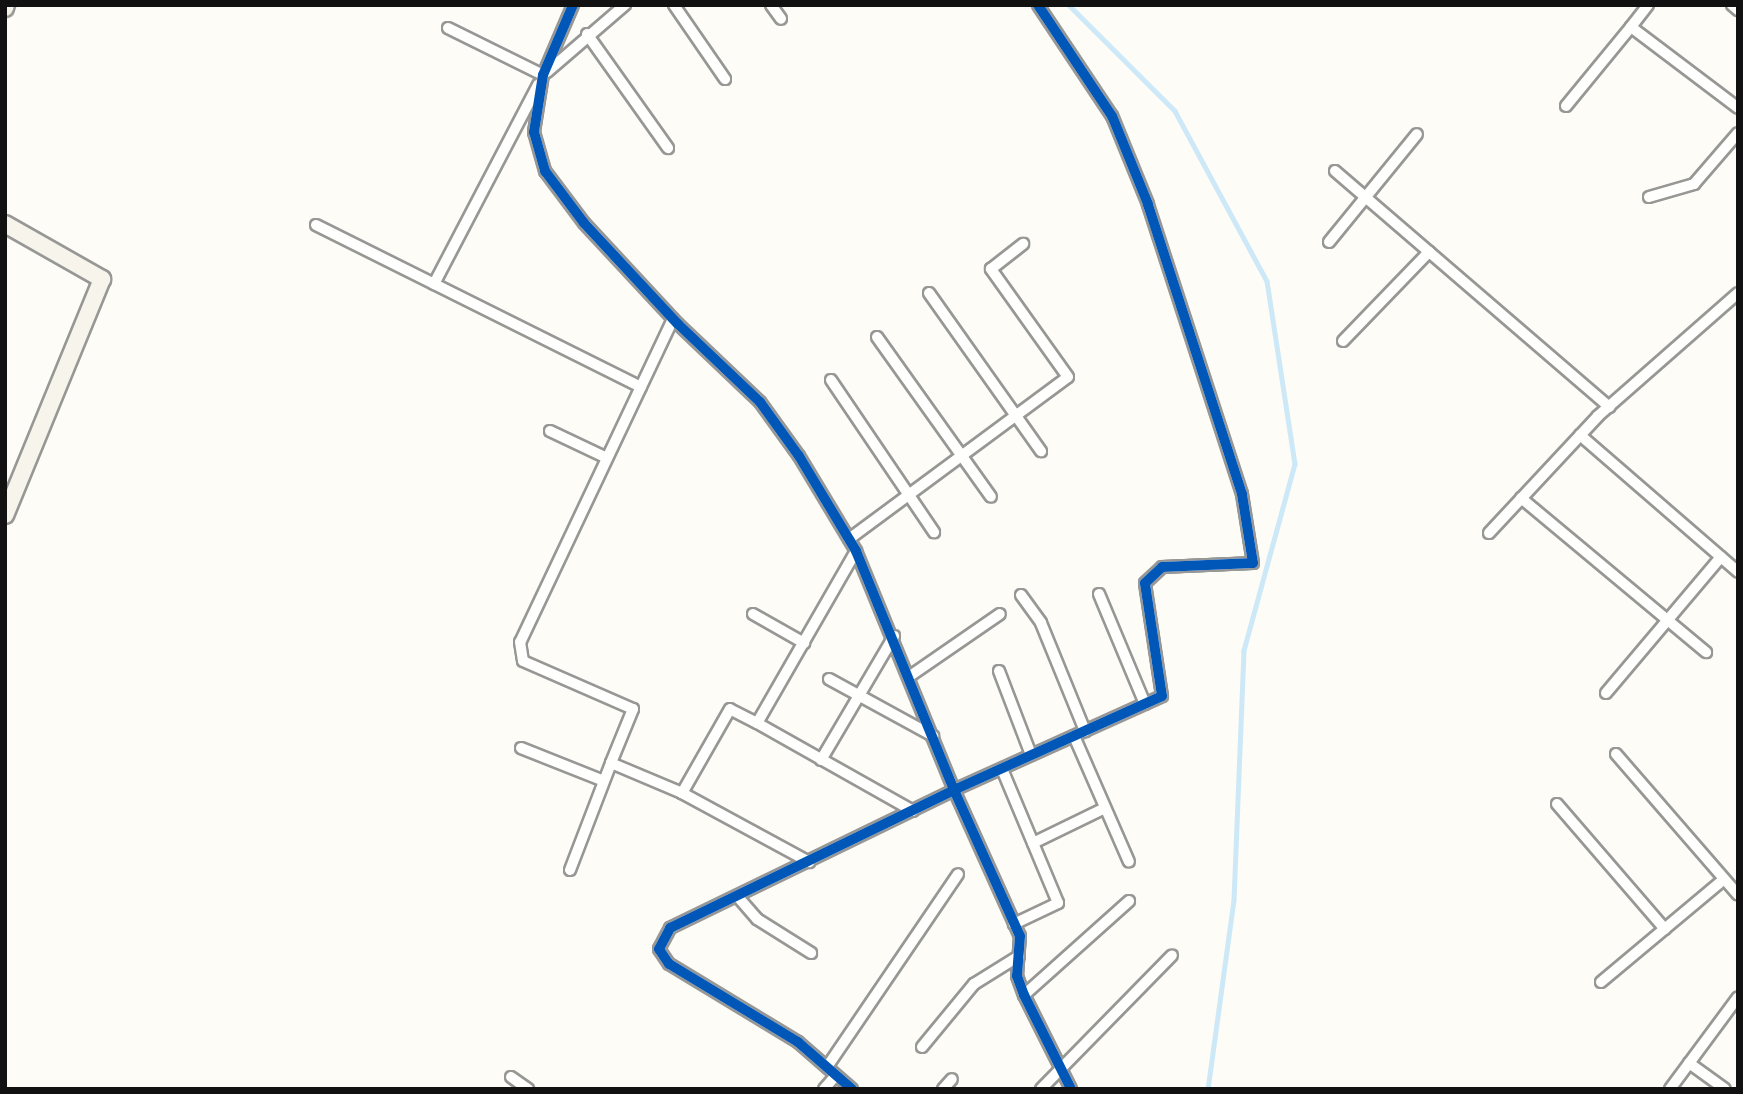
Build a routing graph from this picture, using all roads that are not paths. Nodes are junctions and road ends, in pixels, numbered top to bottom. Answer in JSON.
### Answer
{"nodes":[{"id":1,"x":573,"y":5,"type":"edge"},
{"id":2,"x":625,"y":5,"type":"edge"},
{"id":3,"x":674,"y":5,"type":"edge"},
{"id":4,"x":771,"y":5,"type":"edge"},
{"id":5,"x":1038,"y":5,"type":"edge"},
{"id":6,"x":1648,"y":5,"type":"edge"},
{"id":7,"x":1732,"y":5,"type":"edge"},
{"id":8,"x":1738,"y":10,"type":"edge"},
{"id":9,"x":781,"y":19,"type":"dead end"},
{"id":10,"x":1631,"y":27,"type":"junction"},
{"id":11,"x":448,"y":28,"type":"dead end"},
{"id":12,"x":587,"y":34,"type":"junction"},
{"id":13,"x":543,"y":75,"type":"junction"},
{"id":14,"x":725,"y":79,"type":"dead end"},
{"id":15,"x":1566,"y":106,"type":"dead end"},
{"id":16,"x":1738,"y":108,"type":"edge"},
{"id":17,"x":1738,"y":133,"type":"edge"},
{"id":18,"x":1417,"y":134,"type":"dead end"},
{"id":19,"x":668,"y":148,"type":"dead end"},
{"id":20,"x":1335,"y":171,"type":"dead end"},
{"id":21,"x":1366,"y":197,"type":"junction"},
{"id":22,"x":1649,"y":197,"type":"dead end"},
{"id":23,"x":5,"y":224,"type":"edge"},
{"id":24,"x":316,"y":225,"type":"dead end"},
{"id":25,"x":1329,"y":242,"type":"dead end"},
{"id":26,"x":1023,"y":244,"type":"dead end"},
{"id":27,"x":1429,"y":252,"type":"junction"},
{"id":28,"x":435,"y":284,"type":"junction"},
{"id":29,"x":929,"y":293,"type":"dead end"},
{"id":30,"x":1738,"y":293,"type":"edge"},
{"id":31,"x":673,"y":318,"type":"junction"},
{"id":32,"x":877,"y":337,"type":"dead end"},
{"id":33,"x":1343,"y":341,"type":"dead end"},
{"id":34,"x":831,"y":380,"type":"dead end"},
{"id":35,"x":640,"y":387,"type":"junction"},
{"id":36,"x":1609,"y":407,"type":"junction"},
{"id":37,"x":1017,"y":415,"type":"junction"},
{"id":38,"x":550,"y":431,"type":"dead end"},
{"id":39,"x":1580,"y":435,"type":"junction"},
{"id":40,"x":1041,"y":451,"type":"dead end"},
{"id":41,"x":962,"y":455,"type":"junction"},
{"id":42,"x":607,"y":458,"type":"junction"},
{"id":43,"x":908,"y":495,"type":"junction"},
{"id":44,"x":991,"y":497,"type":"dead end"},
{"id":45,"x":1521,"y":498,"type":"junction"},
{"id":46,"x":5,"y":515,"type":"edge"},
{"id":47,"x":934,"y":533,"type":"dead end"},
{"id":48,"x":1489,"y":533,"type":"dead end"},
{"id":49,"x":849,"y":538,"type":"junction"},
{"id":50,"x":856,"y":551,"type":"junction"},
{"id":51,"x":1721,"y":558,"type":"junction"},
{"id":52,"x":1738,"y":572,"type":"edge"},
{"id":53,"x":1099,"y":594,"type":"dead end"},
{"id":54,"x":1021,"y":595,"type":"dead end"},
{"id":55,"x":753,"y":614,"type":"dead end"},
{"id":56,"x":1000,"y":614,"type":"dead end"},
{"id":57,"x":1668,"y":620,"type":"junction"},
{"id":58,"x":894,"y":636,"type":"junction"},
{"id":59,"x":804,"y":643,"type":"junction"},
{"id":60,"x":1706,"y":652,"type":"dead end"},
{"id":61,"x":999,"y":671,"type":"dead end"},
{"id":62,"x":910,"y":676,"type":"junction"},
{"id":63,"x":829,"y":678,"type":"dead end"},
{"id":64,"x":1606,"y":693,"type":"dead end"},
{"id":65,"x":859,"y":696,"type":"junction"},
{"id":66,"x":1145,"y":704,"type":"junction"},
{"id":67,"x":757,"y":723,"type":"junction"},
{"id":68,"x":1085,"y":731,"type":"junction"},
{"id":69,"x":933,"y":736,"type":"junction"},
{"id":70,"x":1074,"y":736,"type":"junction"},
{"id":71,"x":521,"y":748,"type":"dead end"},
{"id":72,"x":1615,"y":754,"type":"dead end"},
{"id":73,"x":1031,"y":755,"type":"junction"},
{"id":74,"x":821,"y":760,"type":"junction"},
{"id":75,"x":611,"y":763,"type":"junction"},
{"id":76,"x":1002,"y":769,"type":"junction"},
{"id":77,"x":604,"y":781,"type":"junction"},
{"id":78,"x":954,"y":790,"type":"junction"},
{"id":79,"x":682,"y":793,"type":"junction"},
{"id":80,"x":1557,"y":804,"type":"dead end"},
{"id":81,"x":1105,"y":808,"type":"junction"},
{"id":82,"x":913,"y":811,"type":"junction"},
{"id":83,"x":1033,"y":843,"type":"junction"},
{"id":84,"x":809,"y":862,"type":"junction"},
{"id":85,"x":1129,"y":862,"type":"dead end"},
{"id":86,"x":570,"y":870,"type":"dead end"},
{"id":87,"x":958,"y":874,"type":"dead end"},
{"id":88,"x":1724,"y":880,"type":"junction"},
{"id":89,"x":1738,"y":895,"type":"edge"},
{"id":90,"x":738,"y":897,"type":"junction"},
{"id":91,"x":1129,"y":901,"type":"dead end"},
{"id":92,"x":1014,"y":924,"type":"junction"},
{"id":93,"x":1665,"y":929,"type":"junction"},
{"id":94,"x":811,"y":953,"type":"dead end"},
{"id":95,"x":1172,"y":955,"type":"dead end"},
{"id":96,"x":1019,"y":956,"type":"junction"},
{"id":97,"x":1601,"y":982,"type":"dead end"},
{"id":98,"x":1024,"y":995,"type":"junction"},
{"id":99,"x":1738,"y":997,"type":"edge"},
{"id":100,"x":922,"y":1047,"type":"dead end"},
{"id":101,"x":1689,"y":1063,"type":"junction"},
{"id":102,"x":1058,"y":1066,"type":"junction"},
{"id":103,"x":832,"y":1071,"type":"junction"},
{"id":104,"x":511,"y":1077,"type":"dead end"},
{"id":105,"x":952,"y":1079,"type":"dead end"},
{"id":106,"x":528,"y":1089,"type":"edge"},
{"id":107,"x":824,"y":1089,"type":"edge"},
{"id":108,"x":852,"y":1089,"type":"edge"},
{"id":109,"x":943,"y":1089,"type":"edge"},
{"id":110,"x":1041,"y":1089,"type":"edge"},
{"id":111,"x":1071,"y":1089,"type":"edge"},
{"id":112,"x":1671,"y":1089,"type":"edge"},
{"id":113,"x":1725,"y":1089,"type":"edge"}],
"edges":[{"from":1,"to":13,"type":"street"},
{"from":2,"to":12,"type":"street"},
{"from":3,"to":14,"type":"street"},
{"from":4,"to":9,"type":"street"},
{"from":5,"to":66,"type":"street"},
{"from":6,"to":10,"type":"street"},
{"from":7,"to":8,"type":"street"},
{"from":10,"to":15,"type":"street"},
{"from":10,"to":16,"type":"street"},
{"from":11,"to":13,"type":"street"},
{"from":12,"to":13,"type":"street"},
{"from":12,"to":19,"type":"street"},
{"from":13,"to":28,"type":"street"},
{"from":13,"to":31,"type":"street"},
{"from":17,"to":22,"type":"street"},
{"from":18,"to":21,"type":"street"},
{"from":20,"to":21,"type":"street"},
{"from":21,"to":25,"type":"street"},
{"from":21,"to":27,"type":"street"},
{"from":23,"to":46,"type":"street"},
{"from":24,"to":28,"type":"street"},
{"from":26,"to":37,"type":"street"},
{"from":27,"to":33,"type":"street"},
{"from":27,"to":36,"type":"street"},
{"from":28,"to":35,"type":"street"},
{"from":29,"to":37,"type":"street"},
{"from":30,"to":36,"type":"street"},
{"from":31,"to":35,"type":"street"},
{"from":31,"to":49,"type":"street"},
{"from":32,"to":41,"type":"street"},
{"from":34,"to":43,"type":"street"},
{"from":35,"to":42,"type":"street"},
{"from":36,"to":39,"type":"street"},
{"from":37,"to":40,"type":"street"},
{"from":37,"to":41,"type":"street"},
{"from":38,"to":42,"type":"street"},
{"from":39,"to":45,"type":"street"},
{"from":39,"to":51,"type":"street"},
{"from":41,"to":43,"type":"street"},
{"from":41,"to":44,"type":"street"},
{"from":42,"to":75,"type":"street"},
{"from":43,"to":47,"type":"street"},
{"from":43,"to":49,"type":"street"},
{"from":45,"to":48,"type":"street"},
{"from":45,"to":57,"type":"street"},
{"from":49,"to":50,"type":"street"},
{"from":50,"to":58,"type":"street"},
{"from":50,"to":59,"type":"street"},
{"from":51,"to":52,"type":"street"},
{"from":51,"to":57,"type":"street"},
{"from":53,"to":66,"type":"street"},
{"from":54,"to":68,"type":"street"},
{"from":55,"to":59,"type":"street"},
{"from":56,"to":62,"type":"street"},
{"from":57,"to":60,"type":"street"},
{"from":57,"to":64,"type":"street"},
{"from":58,"to":62,"type":"street"},
{"from":58,"to":65,"type":"street"},
{"from":59,"to":67,"type":"street"},
{"from":61,"to":73,"type":"street"},
{"from":62,"to":69,"type":"street"},
{"from":63,"to":65,"type":"street"},
{"from":65,"to":69,"type":"street"},
{"from":65,"to":74,"type":"street"},
{"from":66,"to":68,"type":"street"},
{"from":67,"to":74,"type":"street"},
{"from":67,"to":79,"type":"street"},
{"from":68,"to":70,"type":"street"},
{"from":69,"to":78,"type":"street"},
{"from":70,"to":73,"type":"street"},
{"from":70,"to":81,"type":"street"},
{"from":71,"to":77,"type":"street"},
{"from":72,"to":88,"type":"street"},
{"from":73,"to":76,"type":"street"},
{"from":74,"to":82,"type":"street"},
{"from":75,"to":77,"type":"street"},
{"from":75,"to":79,"type":"street"},
{"from":76,"to":78,"type":"street"},
{"from":76,"to":83,"type":"street"},
{"from":77,"to":86,"type":"street"},
{"from":78,"to":82,"type":"street"},
{"from":78,"to":92,"type":"street"},
{"from":79,"to":84,"type":"street"},
{"from":80,"to":93,"type":"street"},
{"from":81,"to":83,"type":"street"},
{"from":81,"to":85,"type":"street"},
{"from":82,"to":84,"type":"street"},
{"from":83,"to":92,"type":"street"},
{"from":84,"to":90,"type":"street"},
{"from":87,"to":103,"type":"street"},
{"from":88,"to":89,"type":"street"},
{"from":88,"to":93,"type":"street"},
{"from":90,"to":94,"type":"street"},
{"from":90,"to":103,"type":"street"},
{"from":91,"to":98,"type":"street"},
{"from":92,"to":96,"type":"street"},
{"from":93,"to":97,"type":"street"},
{"from":95,"to":102,"type":"street"},
{"from":96,"to":98,"type":"street"},
{"from":96,"to":100,"type":"street"},
{"from":98,"to":102,"type":"street"},
{"from":99,"to":101,"type":"street"},
{"from":101,"to":112,"type":"street"},
{"from":101,"to":113,"type":"street"},
{"from":102,"to":110,"type":"street"},
{"from":102,"to":111,"type":"street"},
{"from":103,"to":107,"type":"street"},
{"from":103,"to":108,"type":"street"},
{"from":104,"to":106,"type":"street"},
{"from":105,"to":109,"type":"street"}]}
